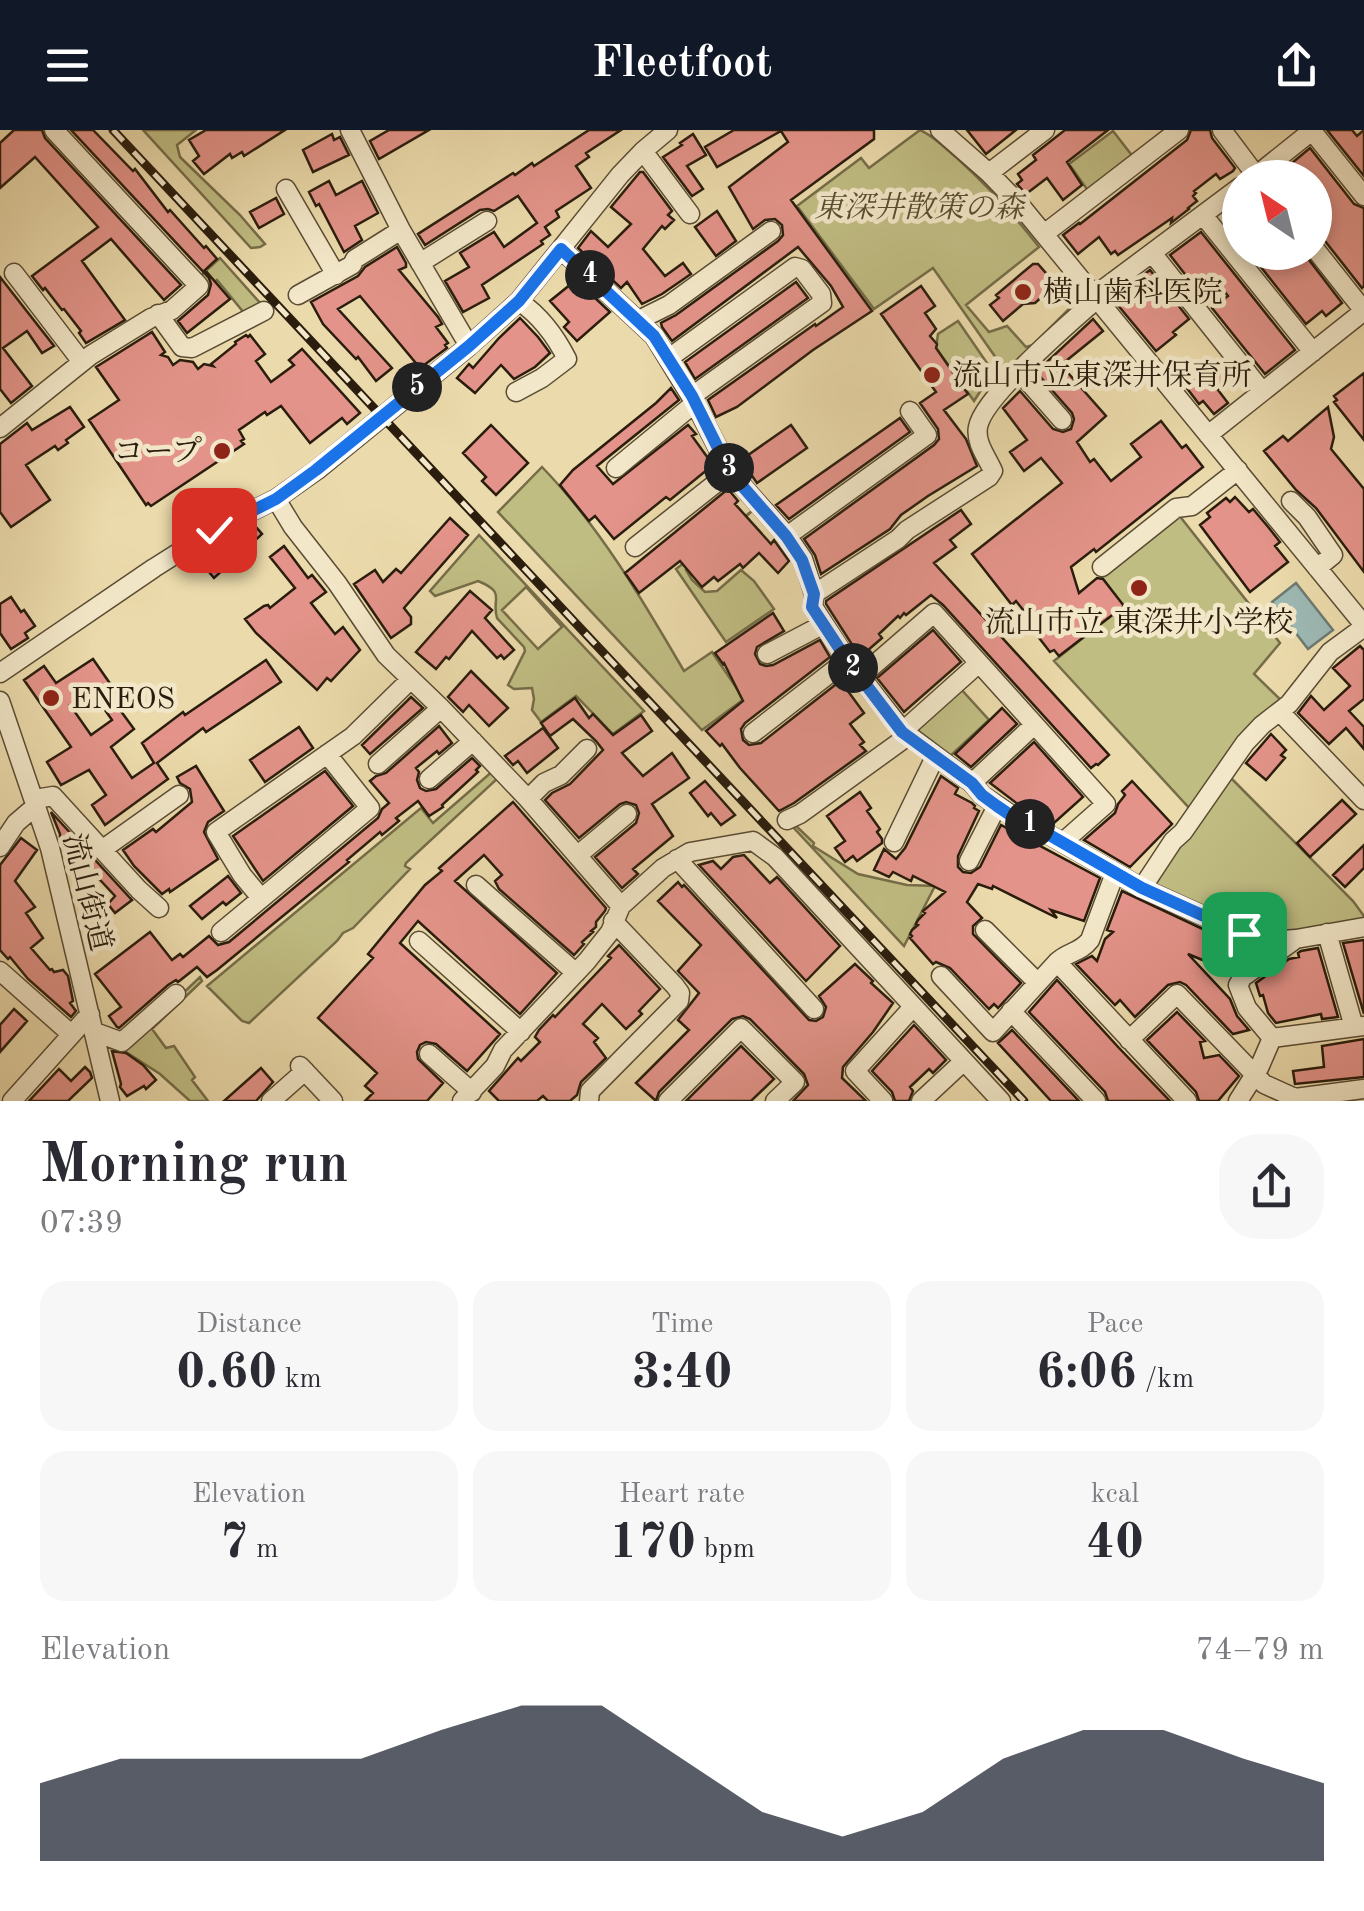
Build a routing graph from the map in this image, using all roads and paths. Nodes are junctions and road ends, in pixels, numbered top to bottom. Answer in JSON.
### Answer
{"nodes":[{"id":1,"x":54,"y":130,"type":"edge"},
{"id":2,"x":350,"y":130,"type":"edge"},
{"id":3,"x":940,"y":130,"type":"edge"},
{"id":4,"x":1046,"y":130,"type":"edge"},
{"id":5,"x":1178,"y":130,"type":"edge"},
{"id":6,"x":1222,"y":130,"type":"edge"},
{"id":7,"x":1312,"y":130,"type":"edge"},
{"id":8,"x":655,"y":138,"type":"edge"},
{"id":9,"x":1244,"y":160,"type":"edge"},
{"id":10,"x":1276,"y":160,"type":"edge"},
{"id":11,"x":989,"y":172,"type":"junction"},
{"id":12,"x":286,"y":188,"type":"dead end"},
{"id":13,"x":1364,"y":196,"type":"edge"},
{"id":14,"x":1222,"y":201,"type":"edge"},
{"id":15,"x":690,"y":214,"type":"dead end"},
{"id":16,"x":1203,"y":215,"type":"junction"},
{"id":17,"x":487,"y":221,"type":"dead end"},
{"id":18,"x":400,"y":230,"type":"junction"},
{"id":19,"x":772,"y":231,"type":"dead end"},
{"id":20,"x":1044,"y":234,"type":"junction"},
{"id":21,"x":561,"y":249,"type":"junction"},
{"id":22,"x":1152,"y":253,"type":"junction"},
{"id":23,"x":420,"y":264,"type":"junction"},
{"id":24,"x":1332,"y":270,"type":"edge"},
{"id":25,"x":14,"y":273,"type":"dead end"},
{"id":26,"x":336,"y":274,"type":"junction"},
{"id":27,"x":298,"y":295,"type":"dead end"},
{"id":28,"x":1094,"y":296,"type":"junction"},
{"id":29,"x":519,"y":301,"type":"junction"},
{"id":30,"x":264,"y":311,"type":"dead end"},
{"id":31,"x":151,"y":314,"type":"junction"},
{"id":32,"x":639,"y":320,"type":"junction"},
{"id":33,"x":469,"y":346,"type":"junction"},
{"id":34,"x":1312,"y":352,"type":"junction"},
{"id":35,"x":668,"y":358,"type":"junction"},
{"id":36,"x":82,"y":362,"type":"junction"},
{"id":37,"x":1020,"y":371,"type":"junction"},
{"id":38,"x":1262,"y":391,"type":"junction"},
{"id":39,"x":516,"y":392,"type":"dead end"},
{"id":40,"x":694,"y":400,"type":"junction"},
{"id":41,"x":910,"y":411,"type":"dead end"},
{"id":42,"x":1062,"y":420,"type":"dead end"},
{"id":43,"x":0,"y":428,"type":"edge"},
{"id":44,"x":1208,"y":435,"type":"junction"},
{"id":45,"x":616,"y":468,"type":"dead end"},
{"id":46,"x":1238,"y":470,"type":"junction"},
{"id":47,"x":730,"y":472,"type":"junction"},
{"id":48,"x":276,"y":499,"type":"junction"},
{"id":49,"x":1291,"y":500,"type":"dead end"},
{"id":50,"x":786,"y":536,"type":"junction"},
{"id":51,"x":635,"y":546,"type":"dead end"},
{"id":52,"x":1102,"y":566,"type":"dead end"},
{"id":53,"x":1318,"y":568,"type":"junction"},
{"id":54,"x":814,"y":594,"type":"junction"},
{"id":55,"x":1363,"y":621,"type":"edge"},
{"id":56,"x":824,"y":624,"type":"junction"},
{"id":57,"x":767,"y":654,"type":"dead end"},
{"id":58,"x":847,"y":660,"type":"junction"},
{"id":59,"x":978,"y":663,"type":"junction"},
{"id":60,"x":0,"y":673,"type":"edge"},
{"id":61,"x":860,"y":677,"type":"junction"},
{"id":62,"x":411,"y":679,"type":"junction"},
{"id":63,"x":0,"y":701,"type":"edge"},
{"id":64,"x":442,"y":708,"type":"junction"},
{"id":65,"x":1280,"y":712,"type":"junction"},
{"id":66,"x":1034,"y":725,"type":"junction"},
{"id":67,"x":753,"y":733,"type":"dead end"},
{"id":68,"x":905,"y":734,"type":"junction"},
{"id":69,"x":473,"y":741,"type":"junction"},
{"id":70,"x":588,"y":749,"type":"dead end"},
{"id":71,"x":327,"y":754,"type":"junction"},
{"id":72,"x":935,"y":757,"type":"junction"},
{"id":73,"x":378,"y":764,"type":"dead end"},
{"id":74,"x":430,"y":779,"type":"dead end"},
{"id":75,"x":972,"y":783,"type":"junction"},
{"id":76,"x":179,"y":795,"type":"dead end"},
{"id":77,"x":528,"y":799,"type":"junction"},
{"id":78,"x":1364,"y":800,"type":"edge"},
{"id":79,"x":36,"y":802,"type":"junction"},
{"id":80,"x":997,"y":806,"type":"junction"},
{"id":81,"x":626,"y":814,"type":"dead end"},
{"id":82,"x":788,"y":820,"type":"dead end"},
{"id":83,"x":894,"y":842,"type":"dead end"},
{"id":84,"x":1063,"y":842,"type":"junction"},
{"id":85,"x":0,"y":846,"type":"edge"},
{"id":86,"x":103,"y":849,"type":"junction"},
{"id":87,"x":578,"y":856,"type":"junction"},
{"id":88,"x":677,"y":859,"type":"junction"},
{"id":89,"x":969,"y":861,"type":"dead end"},
{"id":90,"x":1115,"y":873,"type":"junction"},
{"id":91,"x":476,"y":884,"type":"dead end"},
{"id":92,"x":1142,"y":888,"type":"junction"},
{"id":93,"x":261,"y":898,"type":"junction"},
{"id":94,"x":159,"y":908,"type":"dead end"},
{"id":95,"x":617,"y":913,"type":"junction"},
{"id":96,"x":1364,"y":927,"type":"edge"},
{"id":97,"x":985,"y":930,"type":"dead end"},
{"id":98,"x":221,"y":932,"type":"dead end"},
{"id":99,"x":1327,"y":933,"type":"junction"},
{"id":100,"x":1296,"y":939,"type":"junction"},
{"id":101,"x":419,"y":941,"type":"dead end"},
{"id":102,"x":1057,"y":962,"type":"junction"},
{"id":103,"x":0,"y":971,"type":"edge"},
{"id":104,"x":576,"y":973,"type":"junction"},
{"id":105,"x":940,"y":976,"type":"dead end"},
{"id":106,"x":1037,"y":982,"type":"junction"},
{"id":107,"x":176,"y":994,"type":"dead end"},
{"id":108,"x":913,"y":1008,"type":"junction"},
{"id":109,"x":814,"y":1009,"type":"dead end"},
{"id":110,"x":1011,"y":1011,"type":"junction"},
{"id":111,"x":92,"y":1023,"type":"junction"},
{"id":112,"x":1359,"y":1027,"type":"edge"},
{"id":113,"x":521,"y":1032,"type":"junction"},
{"id":114,"x":71,"y":1034,"type":"junction"},
{"id":115,"x":1272,"y":1038,"type":"junction"},
{"id":116,"x":1129,"y":1040,"type":"junction"},
{"id":117,"x":429,"y":1054,"type":"dead end"},
{"id":118,"x":964,"y":1062,"type":"junction"},
{"id":119,"x":1254,"y":1076,"type":"junction"},
{"id":120,"x":1364,"y":1090,"type":"edge"},
{"id":121,"x":467,"y":1096,"type":"edge"},
{"id":122,"x":12,"y":1101,"type":"edge"},
{"id":123,"x":110,"y":1101,"type":"edge"},
{"id":124,"x":271,"y":1101,"type":"edge"},
{"id":125,"x":333,"y":1101,"type":"edge"},
{"id":126,"x":588,"y":1101,"type":"edge"},
{"id":127,"x":668,"y":1101,"type":"edge"},
{"id":128,"x":775,"y":1101,"type":"edge"},
{"id":129,"x":884,"y":1101,"type":"edge"},
{"id":130,"x":921,"y":1101,"type":"edge"},
{"id":131,"x":1001,"y":1101,"type":"edge"},
{"id":132,"x":1096,"y":1101,"type":"edge"},
{"id":133,"x":1187,"y":1101,"type":"edge"},
{"id":134,"x":1238,"y":1101,"type":"edge"}],
"edges":[{"from":1,"to":31,"type":"street"},
{"from":2,"to":18,"type":"street"},
{"from":3,"to":11,"type":"street"},
{"from":4,"to":11,"type":"street"},
{"from":5,"to":20,"type":"street"},
{"from":6,"to":9,"type":"street"},
{"from":7,"to":10,"type":"street"},
{"from":7,"to":13,"type":"street"},
{"from":8,"to":15,"type":"street"},
{"from":8,"to":21,"type":"street"},
{"from":11,"to":20,"type":"street"},
{"from":12,"to":26,"type":"street"},
{"from":14,"to":16,"type":"street"},
{"from":16,"to":22,"type":"street"},
{"from":16,"to":34,"type":"street"},
{"from":17,"to":23,"type":"street"},
{"from":18,"to":23,"type":"street"},
{"from":18,"to":26,"type":"street"},
{"from":19,"to":32,"type":"street"},
{"from":20,"to":28,"type":"street"},
{"from":21,"to":29,"type":"street"},
{"from":21,"to":32,"type":"street"},
{"from":22,"to":28,"type":"street"},
{"from":22,"to":38,"type":"street"},
{"from":23,"to":33,"type":"street"},
{"from":24,"to":34,"type":"street"},
{"from":25,"to":36,"type":"street"},
{"from":26,"to":27,"type":"street"},
{"from":28,"to":37,"type":"street"},
{"from":28,"to":44,"type":"street"},
{"from":29,"to":33,"type":"street"},
{"from":29,"to":39,"type":"street"},
{"from":30,"to":31,"type":"street"},
{"from":31,"to":36,"type":"street"},
{"from":32,"to":35,"type":"street"},
{"from":33,"to":48,"type":"street"},
{"from":34,"to":38,"type":"street"},
{"from":35,"to":40,"type":"street"},
{"from":35,"to":40,"type":"street"},
{"from":36,"to":43,"type":"street"},
{"from":37,"to":42,"type":"street"},
{"from":37,"to":54,"type":"street"},
{"from":38,"to":44,"type":"street"},
{"from":40,"to":45,"type":"street"},
{"from":40,"to":47,"type":"street"},
{"from":41,"to":50,"type":"street"},
{"from":44,"to":46,"type":"street"},
{"from":46,"to":52,"type":"street"},
{"from":46,"to":53,"type":"street"},
{"from":47,"to":50,"type":"street"},
{"from":47,"to":51,"type":"street"},
{"from":48,"to":60,"type":"street"},
{"from":48,"to":62,"type":"street"},
{"from":49,"to":53,"type":"street"},
{"from":50,"to":54,"type":"street"},
{"from":53,"to":55,"type":"street"},
{"from":54,"to":56,"type":"street"},
{"from":55,"to":65,"type":"street"},
{"from":56,"to":57,"type":"street"},
{"from":56,"to":58,"type":"street"},
{"from":58,"to":61,"type":"street"},
{"from":58,"to":67,"type":"street"},
{"from":59,"to":61,"type":"street"},
{"from":59,"to":66,"type":"street"},
{"from":59,"to":68,"type":"street"},
{"from":61,"to":68,"type":"street"},
{"from":62,"to":64,"type":"street"},
{"from":62,"to":71,"type":"street"},
{"from":63,"to":79,"type":"street","name":"流山街道"},
{"from":64,"to":69,"type":"street"},
{"from":64,"to":73,"type":"street"},
{"from":65,"to":78,"type":"street"},
{"from":65,"to":92,"type":"street"},
{"from":66,"to":75,"type":"street"},
{"from":66,"to":84,"type":"street"},
{"from":68,"to":72,"type":"street"},
{"from":68,"to":82,"type":"street"},
{"from":69,"to":74,"type":"street"},
{"from":69,"to":77,"type":"street"},
{"from":70,"to":77,"type":"street"},
{"from":71,"to":93,"type":"street"},
{"from":71,"to":93,"type":"street"},
{"from":72,"to":75,"type":"street"},
{"from":72,"to":83,"type":"street"},
{"from":75,"to":80,"type":"street"},
{"from":76,"to":86,"type":"street"},
{"from":77,"to":87,"type":"street"},
{"from":79,"to":85,"type":"street"},
{"from":79,"to":86,"type":"street"},
{"from":79,"to":111,"type":"street","name":"流山街道"},
{"from":80,"to":84,"type":"street"},
{"from":80,"to":89,"type":"street"},
{"from":81,"to":87,"type":"street"},
{"from":84,"to":90,"type":"street"},
{"from":86,"to":94,"type":"street"},
{"from":87,"to":95,"type":"street"},
{"from":88,"to":95,"type":"street"},
{"from":88,"to":108,"type":"street"},
{"from":88,"to":109,"type":"street"},
{"from":90,"to":92,"type":"street"},
{"from":90,"to":102,"type":"street"},
{"from":91,"to":104,"type":"street"},
{"from":92,"to":100,"type":"street"},
{"from":93,"to":98,"type":"street"},
{"from":95,"to":104,"type":"street"},
{"from":95,"to":126,"type":"street"},
{"from":96,"to":99,"type":"street"},
{"from":97,"to":106,"type":"street"},
{"from":99,"to":100,"type":"street"},
{"from":99,"to":112,"type":"street"},
{"from":100,"to":115,"type":"street"},
{"from":101,"to":113,"type":"street"},
{"from":102,"to":106,"type":"street"},
{"from":102,"to":116,"type":"street"},
{"from":103,"to":114,"type":"street"},
{"from":104,"to":113,"type":"street"},
{"from":105,"to":110,"type":"street"},
{"from":106,"to":110,"type":"street"},
{"from":107,"to":111,"type":"street"},
{"from":108,"to":118,"type":"street"},
{"from":108,"to":129,"type":"street"},
{"from":110,"to":132,"type":"street"},
{"from":111,"to":114,"type":"street"},
{"from":111,"to":123,"type":"street","name":"流山街道"},
{"from":112,"to":115,"type":"street"},
{"from":113,"to":121,"type":"street"},
{"from":114,"to":122,"type":"street"},
{"from":115,"to":119,"type":"street"},
{"from":116,"to":119,"type":"street"},
{"from":116,"to":133,"type":"street"},
{"from":117,"to":121,"type":"street"},
{"from":118,"to":130,"type":"street"},
{"from":118,"to":131,"type":"street"},
{"from":119,"to":120,"type":"street"},
{"from":119,"to":134,"type":"street"},
{"from":124,"to":125,"type":"street"},
{"from":127,"to":128,"type":"street"}]}
